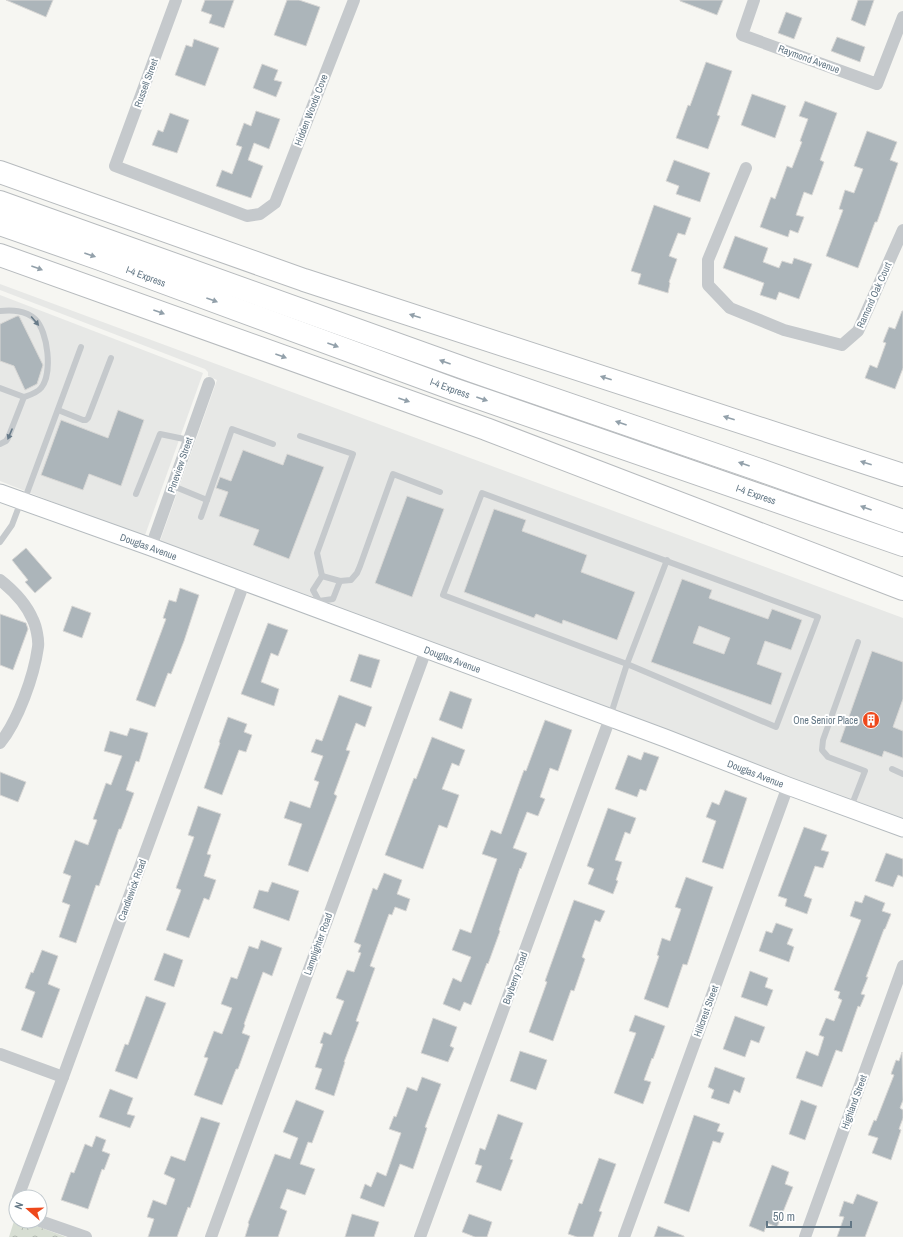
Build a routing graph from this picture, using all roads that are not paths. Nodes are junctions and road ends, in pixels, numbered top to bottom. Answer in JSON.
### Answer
{"nodes":[{"id":1,"x":176,"y":0,"type":"edge"},
{"id":2,"x":354,"y":0,"type":"edge"},
{"id":3,"x":754,"y":0,"type":"edge"},
{"id":4,"x":903,"y":17,"type":"edge"},
{"id":5,"x":746,"y":168,"type":"dead end"},
{"id":6,"x":0,"y":172,"type":"edge"},
{"id":7,"x":0,"y":202,"type":"edge"},
{"id":8,"x":260,"y":214,"type":"joint"},
{"id":9,"x":0,"y":224,"type":"edge"},
{"id":10,"x":903,"y":230,"type":"edge"},
{"id":11,"x":0,"y":255,"type":"edge"},
{"id":12,"x":0,"y":311,"type":"edge"},
{"id":13,"x":81,"y":346,"type":"dead end"},
{"id":14,"x":111,"y":358,"type":"dead end"},
{"id":15,"x":209,"y":383,"type":"dead end"},
{"id":16,"x":0,"y":388,"type":"edge"},
{"id":17,"x":24,"y":397,"type":"junction"},
{"id":18,"x":58,"y":410,"type":"junction"},
{"id":19,"x":300,"y":436,"type":"dead end"},
{"id":20,"x":189,"y":440,"type":"junction"},
{"id":21,"x":0,"y":444,"type":"edge"},
{"id":22,"x":272,"y":444,"type":"dead end"},
{"id":23,"x":903,"y":475,"type":"edge"},
{"id":24,"x":173,"y":486,"type":"junction"},
{"id":25,"x":440,"y":492,"type":"dead end"},
{"id":26,"x":0,"y":493,"type":"edge"},
{"id":27,"x":136,"y":494,"type":"dead end"},
{"id":28,"x":207,"y":500,"type":"junction"},
{"id":29,"x":22,"y":501,"type":"junction"},
{"id":30,"x":201,"y":517,"type":"dead end"},
{"id":31,"x":903,"y":521,"type":"edge"},
{"id":32,"x":0,"y":542,"type":"edge"},
{"id":33,"x":903,"y":545,"type":"edge"},
{"id":34,"x":151,"y":548,"type":"junction"},
{"id":35,"x":667,"y":560,"type":"junction"},
{"id":36,"x":322,"y":576,"type":"junction"},
{"id":37,"x":0,"y":580,"type":"edge"},
{"id":38,"x":340,"y":581,"type":"junction"},
{"id":39,"x":244,"y":583,"type":"junction"},
{"id":40,"x":903,"y":589,"type":"edge"},
{"id":41,"x":318,"y":605,"type":"junction"},
{"id":42,"x":858,"y":642,"type":"dead end"},
{"id":43,"x":426,"y":650,"type":"junction"},
{"id":44,"x":627,"y":664,"type":"junction"},
{"id":45,"x":610,"y":718,"type":"junction"},
{"id":46,"x":0,"y":743,"type":"edge"},
{"id":47,"x":892,"y":769,"type":"dead end"},
{"id":48,"x":903,"y":774,"type":"edge"},
{"id":49,"x":788,"y":786,"type":"junction"},
{"id":50,"x":851,"y":809,"type":"junction"},
{"id":51,"x":903,"y":828,"type":"edge"},
{"id":52,"x":903,"y":966,"type":"edge"},
{"id":53,"x":0,"y":1054,"type":"edge"},
{"id":54,"x":63,"y":1077,"type":"junction"},
{"id":55,"x":21,"y":1189,"type":"edge"},
{"id":56,"x":48,"y":1224,"type":"edge"},
{"id":57,"x":86,"y":1237,"type":"edge"},
{"id":58,"x":211,"y":1237,"type":"edge"},
{"id":59,"x":420,"y":1237,"type":"edge"},
{"id":60,"x":624,"y":1237,"type":"edge"},
{"id":61,"x":805,"y":1237,"type":"edge"}],
"edges":[{"from":1,"to":8,"type":"street","name":"Russell Street"},
{"from":2,"to":8,"type":"street","name":"Hidden Woods Cove"},
{"from":3,"to":4,"type":"street","name":"Raymond Avenue"},
{"from":5,"to":10,"type":"street","name":"Ramond Oak Court"},
{"from":23,"to":6,"type":"highway","one_way":true},
{"from":31,"to":7,"type":"highway","name":"I-4 Express","one_way":true},
{"from":9,"to":33,"type":"highway","name":"I-4 Express","one_way":true},
{"from":11,"to":40,"type":"highway","one_way":true},
{"from":12,"to":17,"type":"lane","one_way":true},
{"from":13,"to":18,"type":"lane"},
{"from":14,"to":18,"type":"lane"},
{"from":15,"to":20,"type":"street","name":"Pineview Street"},
{"from":16,"to":17,"type":"lane"},
{"from":17,"to":21,"type":"lane","one_way":true},
{"from":18,"to":29,"type":"lane"},
{"from":19,"to":36,"type":"lane"},
{"from":20,"to":24,"type":"street","name":"Pineview Street"},
{"from":20,"to":27,"type":"lane"},
{"from":22,"to":28,"type":"lane"},
{"from":24,"to":28,"type":"lane"},
{"from":24,"to":34,"type":"street","name":"Pineview Street"},
{"from":25,"to":38,"type":"lane"},
{"from":26,"to":29,"type":"main road","name":"Douglas Avenue"},
{"from":28,"to":30,"type":"lane"},
{"from":29,"to":32,"type":"lane"},
{"from":29,"to":34,"type":"main road","name":"Douglas Avenue"},
{"from":34,"to":39,"type":"main road","name":"Douglas Avenue"},
{"from":35,"to":44,"type":"lane"},
{"from":35,"to":44,"type":"lane"},
{"from":35,"to":44,"type":"lane"},
{"from":36,"to":38,"type":"lane"},
{"from":36,"to":41,"type":"lane"},
{"from":37,"to":46,"type":"street"},
{"from":38,"to":41,"type":"lane"},
{"from":39,"to":41,"type":"main road","name":"Douglas Avenue"},
{"from":39,"to":54,"type":"street","name":"Candlewick Road"},
{"from":41,"to":43,"type":"main road","name":"Douglas Avenue"},
{"from":42,"to":50,"type":"lane"},
{"from":43,"to":45,"type":"main road","name":"Douglas Avenue"},
{"from":43,"to":58,"type":"street","name":"Lamplighter Road"},
{"from":44,"to":45,"type":"lane"},
{"from":45,"to":49,"type":"main road","name":"Douglas Avenue"},
{"from":45,"to":59,"type":"street","name":"Bayberry Road"},
{"from":47,"to":48,"type":"lane"},
{"from":49,"to":50,"type":"main road","name":"Douglas Avenue"},
{"from":49,"to":60,"type":"street","name":"Hillcrest Street"},
{"from":50,"to":51,"type":"main road","name":"Douglas Avenue"},
{"from":52,"to":61,"type":"street","name":"Highland Street"},
{"from":53,"to":54,"type":"street"},
{"from":54,"to":55,"type":"street","name":"Candlewick Road"},
{"from":56,"to":57,"type":"street"}]}
